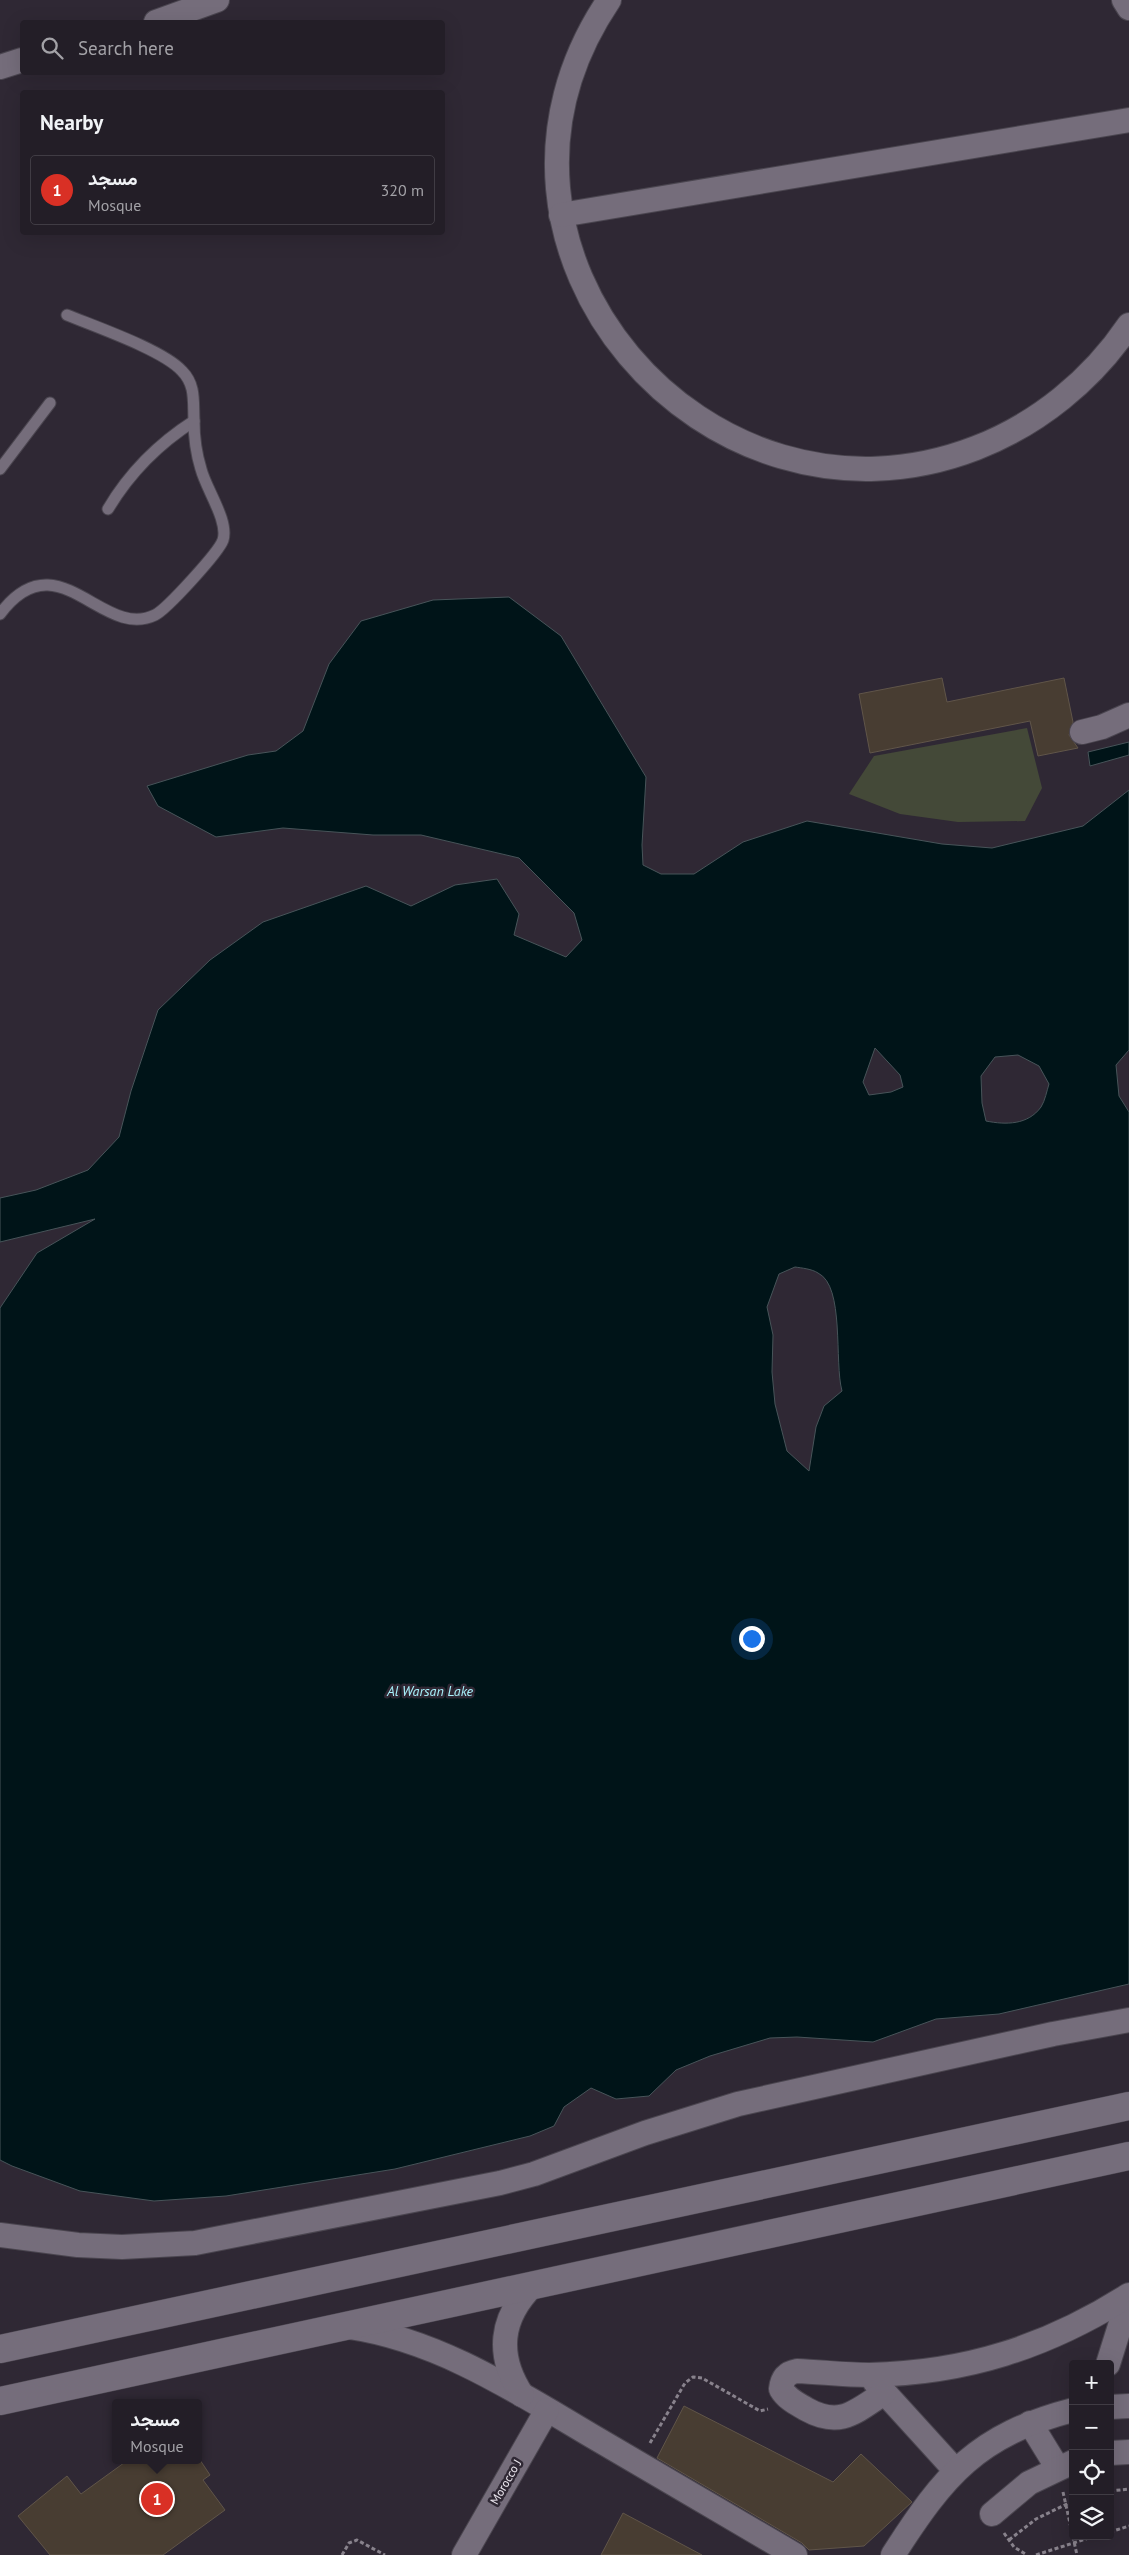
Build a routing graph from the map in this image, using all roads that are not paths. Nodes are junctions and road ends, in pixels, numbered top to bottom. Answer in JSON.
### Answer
{"nodes":[{"id":1,"x":217,"y":0,"type":"edge"},
{"id":2,"x":609,"y":0,"type":"edge"},
{"id":3,"x":1124,"y":0,"type":"edge"},
{"id":4,"x":1129,"y":8,"type":"edge"},
{"id":5,"x":162,"y":20,"type":"edge"},
{"id":6,"x":20,"y":61,"type":"edge"},
{"id":7,"x":0,"y":67,"type":"edge"},
{"id":8,"x":1129,"y":120,"type":"edge"},
{"id":9,"x":561,"y":215,"type":"junction"},
{"id":10,"x":67,"y":315,"type":"dead end"},
{"id":11,"x":1129,"y":325,"type":"edge"},
{"id":12,"x":50,"y":403,"type":"dead end"},
{"id":13,"x":194,"y":421,"type":"junction"},
{"id":14,"x":0,"y":469,"type":"edge"},
{"id":15,"x":108,"y":509,"type":"dead end"},
{"id":16,"x":0,"y":614,"type":"edge"},
{"id":17,"x":1129,"y":715,"type":"edge"},
{"id":18,"x":1082,"y":732,"type":"dead end"},
{"id":19,"x":1129,"y":2020,"type":"edge"},
{"id":20,"x":1129,"y":2106,"type":"edge"},
{"id":21,"x":1129,"y":2156,"type":"edge"},
{"id":22,"x":0,"y":2235,"type":"edge"},
{"id":23,"x":533,"y":2285,"type":"junction"},
{"id":24,"x":1129,"y":2296,"type":"edge"},
{"id":25,"x":345,"y":2326,"type":"junction"},
{"id":26,"x":0,"y":2349,"type":"edge"},
{"id":27,"x":1109,"y":2360,"type":"edge"},
{"id":28,"x":868,"y":2375,"type":"junction"},
{"id":29,"x":884,"y":2393,"type":"junction"},
{"id":30,"x":522,"y":2395,"type":"junction"},
{"id":31,"x":0,"y":2401,"type":"edge"},
{"id":32,"x":1129,"y":2406,"type":"edge"},
{"id":33,"x":1114,"y":2407,"type":"edge"},
{"id":34,"x":547,"y":2410,"type":"junction"},
{"id":35,"x":1069,"y":2411,"type":"edge"},
{"id":36,"x":1030,"y":2423,"type":"junction"},
{"id":37,"x":1129,"y":2452,"type":"edge"},
{"id":38,"x":1114,"y":2453,"type":"edge"},
{"id":39,"x":1065,"y":2465,"type":"edge"},
{"id":40,"x":955,"y":2470,"type":"junction"},
{"id":41,"x":992,"y":2514,"type":"road end"},
{"id":42,"x":464,"y":2555,"type":"edge"},
{"id":43,"x":795,"y":2555,"type":"edge"},
{"id":44,"x":893,"y":2555,"type":"edge"}],
"edges":[{"from":1,"to":5,"type":"street"},
{"from":2,"to":9,"type":"street"},
{"from":3,"to":4,"type":"street"},
{"from":6,"to":7,"type":"street"},
{"from":8,"to":9,"type":"street"},
{"from":9,"to":11,"type":"street"},
{"from":10,"to":13,"type":"lane"},
{"from":12,"to":14,"type":"lane"},
{"from":13,"to":15,"type":"lane"},
{"from":13,"to":16,"type":"lane"},
{"from":17,"to":18,"type":"street"},
{"from":19,"to":22,"type":"street"},
{"from":20,"to":26,"type":"street"},
{"from":21,"to":23,"type":"street"},
{"from":23,"to":25,"type":"street"},
{"from":23,"to":30,"type":"street"},
{"from":24,"to":27,"type":"street"},
{"from":24,"to":28,"type":"street"},
{"from":25,"to":30,"type":"street"},
{"from":25,"to":31,"type":"street"},
{"from":28,"to":29,"type":"street"},
{"from":28,"to":29,"type":"street"},
{"from":29,"to":40,"type":"street"},
{"from":30,"to":34,"type":"street"},
{"from":32,"to":33,"type":"street"},
{"from":34,"to":42,"type":"street","name":"Morocco J"},
{"from":34,"to":43,"type":"street"},
{"from":35,"to":36,"type":"street"},
{"from":36,"to":39,"type":"street"},
{"from":36,"to":40,"type":"street"},
{"from":37,"to":38,"type":"street"},
{"from":39,"to":41,"type":"street"},
{"from":40,"to":44,"type":"street"}]}
